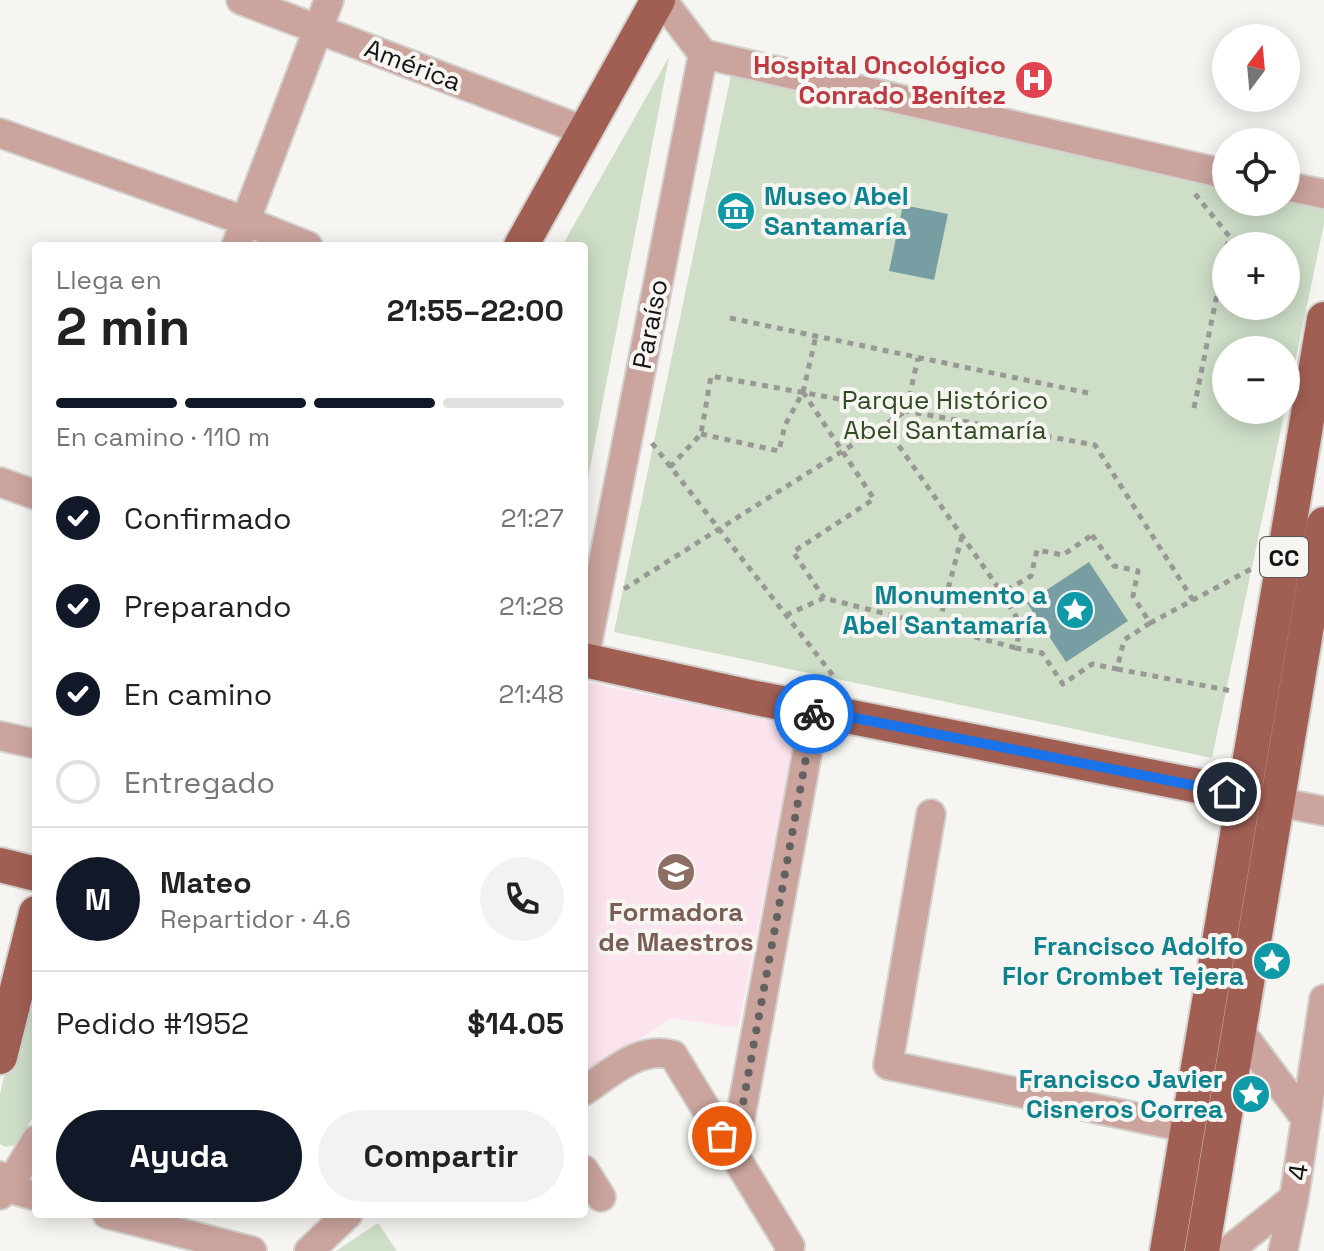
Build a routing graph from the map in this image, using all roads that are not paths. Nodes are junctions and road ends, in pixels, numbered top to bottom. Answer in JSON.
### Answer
{"nodes":[{"id":1,"x":241,"y":0,"type":"edge"},
{"id":2,"x":329,"y":0,"type":"edge"},
{"id":3,"x":660,"y":0,"type":"edge"},
{"id":4,"x":320,"y":30,"type":"junction"},
{"id":5,"x":703,"y":54,"type":"junction"},
{"id":6,"x":585,"y":131,"type":"junction"},
{"id":7,"x":0,"y":133,"type":"edge"},
{"id":8,"x":1212,"y":171,"type":"edge"},
{"id":9,"x":1300,"y":189,"type":"edge"},
{"id":10,"x":1324,"y":194,"type":"edge"},
{"id":11,"x":240,"y":233,"type":"edge"},
{"id":12,"x":287,"y":242,"type":"edge"},
{"id":13,"x":523,"y":242,"type":"edge"},
{"id":14,"x":1324,"y":319,"type":"edge"},
{"id":15,"x":0,"y":482,"type":"edge"},
{"id":16,"x":32,"y":494,"type":"edge"},
{"id":17,"x":1324,"y":524,"type":"edge"},
{"id":18,"x":588,"y":640,"type":"edge"},
{"id":19,"x":588,"y":661,"type":"edge"},
{"id":20,"x":815,"y":710,"type":"junction"},
{"id":21,"x":0,"y":736,"type":"edge"},
{"id":22,"x":32,"y":743,"type":"edge"},
{"id":23,"x":1260,"y":799,"type":"junction"},
{"id":24,"x":1324,"y":811,"type":"edge"},
{"id":25,"x":931,"y":814,"type":"dead end"},
{"id":26,"x":0,"y":865,"type":"edge"},
{"id":27,"x":32,"y":873,"type":"edge"},
{"id":28,"x":32,"y":929,"type":"edge"},
{"id":29,"x":1324,"y":999,"type":"edge"},
{"id":30,"x":1239,"y":1030,"type":"junction"},
{"id":31,"x":0,"y":1057,"type":"edge"},
{"id":32,"x":588,"y":1088,"type":"edge"},
{"id":33,"x":1306,"y":1119,"type":"junction"},
{"id":34,"x":1188,"y":1128,"type":"junction"},
{"id":35,"x":722,"y":1136,"type":"junction"},
{"id":36,"x":32,"y":1146,"type":"edge"},
{"id":37,"x":588,"y":1176,"type":"edge"},
{"id":38,"x":3,"y":1186,"type":"edge"},
{"id":39,"x":32,"y":1195,"type":"edge"},
{"id":40,"x":601,"y":1197,"type":"dead end"},
{"id":41,"x":1294,"y":1198,"type":"junction"},
{"id":42,"x":123,"y":1218,"type":"edge"},
{"id":43,"x":344,"y":1218,"type":"edge"},
{"id":44,"x":252,"y":1251,"type":"edge"},
{"id":45,"x":309,"y":1251,"type":"edge"},
{"id":46,"x":789,"y":1251,"type":"edge"},
{"id":47,"x":1167,"y":1251,"type":"edge"},
{"id":48,"x":1202,"y":1251,"type":"edge"},
{"id":49,"x":1228,"y":1251,"type":"edge"},
{"id":50,"x":1283,"y":1251,"type":"edge"}],
"edges":[{"from":1,"to":4,"type":"street","name":"América"},
{"from":2,"to":4,"type":"street"},
{"from":3,"to":5,"type":"street"},
{"from":3,"to":6,"type":"main road"},
{"from":4,"to":6,"type":"street","name":"América"},
{"from":4,"to":11,"type":"street"},
{"from":5,"to":8,"type":"street"},
{"from":5,"to":18,"type":"street","name":"Paraíso"},
{"from":6,"to":13,"type":"main road"},
{"from":7,"to":11,"type":"street"},
{"from":9,"to":10,"type":"street"},
{"from":11,"to":12,"type":"street"},
{"from":14,"to":23,"type":"main road","number":"CC"},
{"from":15,"to":16,"type":"street"},
{"from":17,"to":23,"type":"main road","number":"CC"},
{"from":19,"to":20,"type":"main road"},
{"from":20,"to":23,"type":"main road"},
{"from":20,"to":35,"type":"street"},
{"from":21,"to":22,"type":"street"},
{"from":23,"to":24,"type":"street"},
{"from":23,"to":30,"type":"main road","number":"CC"},
{"from":23,"to":34,"type":"main road","number":"CC"},
{"from":25,"to":34,"type":"street"},
{"from":26,"to":27,"type":"main road"},
{"from":28,"to":31,"type":"main road"},
{"from":29,"to":33,"type":"street","name":"4"},
{"from":30,"to":33,"type":"street"},
{"from":30,"to":48,"type":"main road","number":"CC"},
{"from":32,"to":35,"type":"street"},
{"from":33,"to":41,"type":"street","name":"4"},
{"from":34,"to":47,"type":"main road","number":"CC"},
{"from":35,"to":46,"type":"street"},
{"from":36,"to":38,"type":"street"},
{"from":37,"to":40,"type":"street"},
{"from":38,"to":39,"type":"street"},
{"from":41,"to":49,"type":"street"},
{"from":41,"to":50,"type":"street","name":"4"},
{"from":42,"to":44,"type":"street"},
{"from":43,"to":45,"type":"street"}]}
